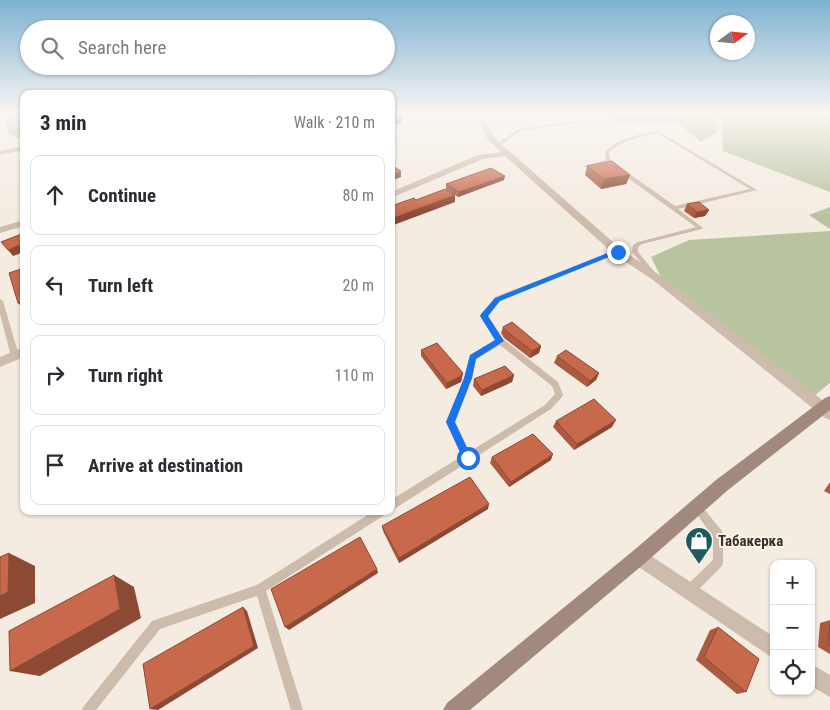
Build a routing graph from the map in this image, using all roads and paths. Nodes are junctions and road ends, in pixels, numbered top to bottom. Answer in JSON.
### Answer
{"nodes":[{"id":1,"x":499,"y":147,"type":"edge"},
{"id":2,"x":611,"y":147,"type":"edge"},
{"id":3,"x":683,"y":147,"type":"edge"},
{"id":4,"x":20,"y":149,"type":"edge"},
{"id":5,"x":0,"y":154,"type":"edge"},
{"id":6,"x":506,"y":154,"type":"junction"},
{"id":7,"x":608,"y":162,"type":"junction"},
{"id":8,"x":586,"y":166,"type":"edge"},
{"id":9,"x":395,"y":193,"type":"edge"},
{"id":10,"x":674,"y":208,"type":"junction"},
{"id":11,"x":20,"y":224,"type":"edge"},
{"id":12,"x":0,"y":230,"type":"edge"},
{"id":13,"x":618,"y":252,"type":"junction"},
{"id":14,"x":657,"y":278,"type":"junction"},
{"id":15,"x":0,"y":301,"type":"edge"},
{"id":16,"x":500,"y":341,"type":"junction"},
{"id":17,"x":19,"y":354,"type":"edge"},
{"id":18,"x":0,"y":362,"type":"edge"},
{"id":19,"x":827,"y":408,"type":"edge"},
{"id":20,"x":468,"y":458,"type":"junction"},
{"id":21,"x":395,"y":504,"type":"edge"},
{"id":22,"x":696,"y":507,"type":"junction"},
{"id":23,"x":377,"y":515,"type":"edge"},
{"id":24,"x":638,"y":557,"type":"junction"},
{"id":25,"x":260,"y":589,"type":"junction"},
{"id":26,"x":689,"y":592,"type":"junction"},
{"id":27,"x":770,"y":645,"type":"edge"},
{"id":28,"x":815,"y":677,"type":"edge"},
{"id":29,"x":830,"y":686,"type":"edge"},
{"id":30,"x":88,"y":710,"type":"edge"},
{"id":31,"x":298,"y":710,"type":"edge"},
{"id":32,"x":454,"y":710,"type":"edge"}],
"edges":[{"from":1,"to":6,"type":"street"},
{"from":2,"to":7,"type":"lane"},
{"from":3,"to":10,"type":"lane"},
{"from":4,"to":5,"type":"street"},
{"from":6,"to":9,"type":"street"},
{"from":6,"to":13,"type":"street"},
{"from":7,"to":8,"type":"lane"},
{"from":7,"to":10,"type":"lane"},
{"from":10,"to":14,"type":"lane"},
{"from":11,"to":12,"type":"street"},
{"from":13,"to":14,"type":"street"},
{"from":13,"to":16,"type":"lane"},
{"from":14,"to":19,"type":"street"},
{"from":15,"to":17,"type":"lane"},
{"from":16,"to":20,"type":"lane"},
{"from":16,"to":20,"type":"lane"},
{"from":17,"to":18,"type":"street"},
{"from":19,"to":22,"type":"main road"},
{"from":20,"to":21,"type":"lane"},
{"from":22,"to":24,"type":"main road"},
{"from":22,"to":26,"type":"lane"},
{"from":23,"to":25,"type":"lane"},
{"from":24,"to":26,"type":"street"},
{"from":24,"to":32,"type":"main road"},
{"from":25,"to":30,"type":"lane"},
{"from":25,"to":31,"type":"lane"},
{"from":26,"to":27,"type":"street"},
{"from":28,"to":29,"type":"street"}]}
